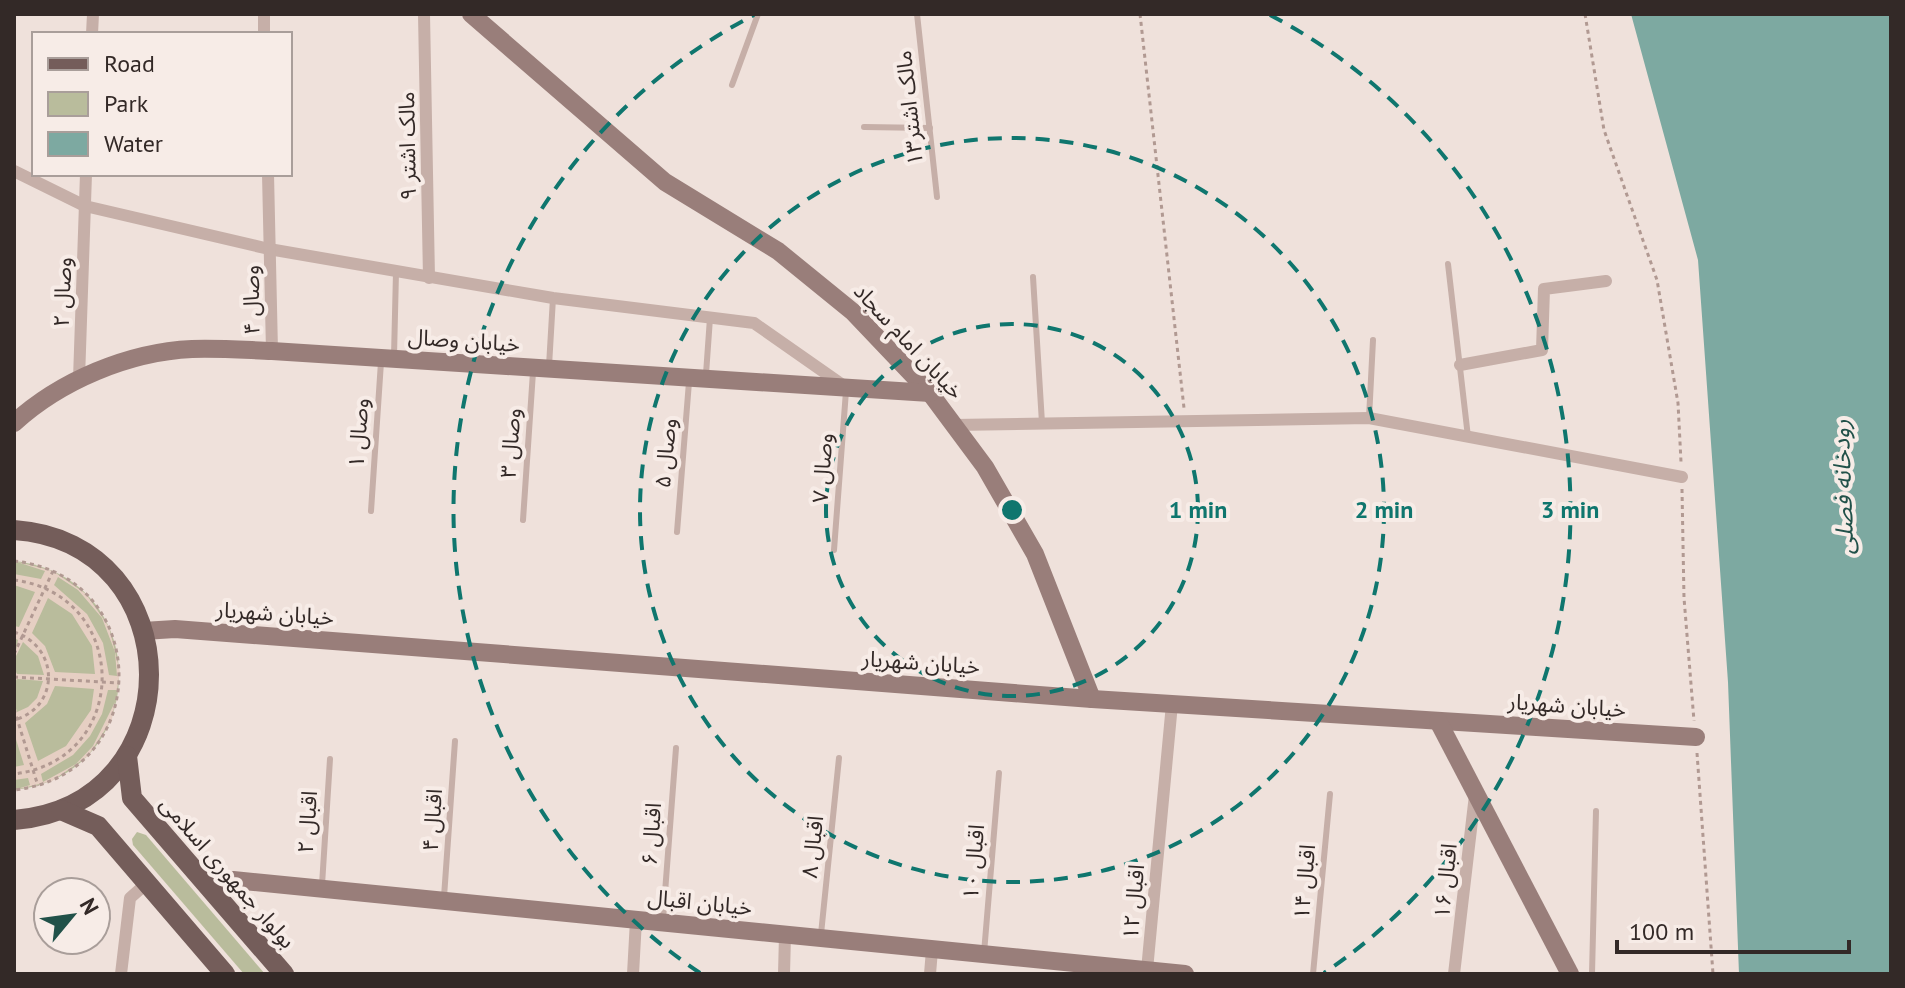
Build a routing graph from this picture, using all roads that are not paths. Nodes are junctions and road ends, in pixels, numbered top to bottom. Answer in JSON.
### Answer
{"nodes":[{"id":1,"x":424,"y":14,"type":"edge"},
{"id":2,"x":471,"y":14,"type":"edge"},
{"id":3,"x":758,"y":14,"type":"edge"},
{"id":4,"x":917,"y":14,"type":"edge"},
{"id":5,"x":732,"y":85,"type":"dead end"},
{"id":6,"x":864,"y":127,"type":"dead end"},
{"id":7,"x":930,"y":128,"type":"junction"},
{"id":8,"x":14,"y":171,"type":"edge"},
{"id":9,"x":86,"y":176,"type":"edge"},
{"id":10,"x":268,"y":176,"type":"edge"},
{"id":11,"x":937,"y":197,"type":"dead end"},
{"id":12,"x":85,"y":206,"type":"junction"},
{"id":13,"x":269,"y":249,"type":"junction"},
{"id":14,"x":1448,"y":264,"type":"dead end"},
{"id":15,"x":396,"y":272,"type":"junction"},
{"id":16,"x":1033,"y":277,"type":"dead end"},
{"id":17,"x":429,"y":278,"type":"junction"},
{"id":18,"x":1606,"y":281,"type":"dead end"},
{"id":19,"x":553,"y":298,"type":"junction"},
{"id":20,"x":710,"y":318,"type":"junction"},
{"id":21,"x":1373,"y":340,"type":"dead end"},
{"id":22,"x":272,"y":351,"type":"junction"},
{"id":23,"x":388,"y":359,"type":"junction"},
{"id":24,"x":1460,"y":365,"type":"junction"},
{"id":25,"x":541,"y":369,"type":"junction"},
{"id":26,"x":697,"y":378,"type":"junction"},
{"id":27,"x":79,"y":379,"type":"junction"},
{"id":28,"x":846,"y":388,"type":"junction"},
{"id":29,"x":930,"y":393,"type":"junction"},
{"id":30,"x":1369,"y":418,"type":"junction"},
{"id":31,"x":14,"y":423,"type":"edge"},
{"id":32,"x":1042,"y":423,"type":"junction"},
{"id":33,"x":953,"y":425,"type":"junction"},
{"id":34,"x":1468,"y":437,"type":"junction"},
{"id":35,"x":1682,"y":477,"type":"road end"},
{"id":36,"x":371,"y":511,"type":"dead end"},
{"id":37,"x":523,"y":520,"type":"dead end"},
{"id":38,"x":14,"y":530,"type":"edge"},
{"id":39,"x":677,"y":532,"type":"dead end"},
{"id":40,"x":834,"y":550,"type":"dead end"},
{"id":41,"x":143,"y":631,"type":"junction"},
{"id":42,"x":1092,"y":699,"type":"junction"},
{"id":43,"x":1172,"y":704,"type":"junction"},
{"id":44,"x":1438,"y":721,"type":"junction"},
{"id":45,"x":1696,"y":737,"type":"road end"},
{"id":46,"x":455,"y":741,"type":"dead end"},
{"id":47,"x":676,"y":748,"type":"dead end"},
{"id":48,"x":127,"y":756,"type":"junction"},
{"id":49,"x":839,"y":758,"type":"dead end"},
{"id":50,"x":330,"y":759,"type":"dead end"},
{"id":51,"x":999,"y":773,"type":"dead end"},
{"id":52,"x":1475,"y":792,"type":"junction"},
{"id":53,"x":1330,"y":794,"type":"dead end"},
{"id":54,"x":61,"y":810,"type":"junction"},
{"id":55,"x":1596,"y":811,"type":"dead end"},
{"id":56,"x":14,"y":820,"type":"edge"},
{"id":57,"x":147,"y":883,"type":"junction"},
{"id":58,"x":321,"y":888,"type":"junction"},
{"id":59,"x":216,"y":895,"type":"junction"},
{"id":60,"x":444,"y":901,"type":"junction"},
{"id":61,"x":636,"y":920,"type":"junction"},
{"id":62,"x":663,"y":923,"type":"junction"},
{"id":63,"x":785,"y":935,"type":"junction"},
{"id":64,"x":821,"y":938,"type":"junction"},
{"id":65,"x":932,"y":950,"type":"junction"},
{"id":66,"x":984,"y":955,"type":"junction"},
{"id":67,"x":1094,"y":970,"type":"edge"},
{"id":68,"x":1147,"y":970,"type":"junction"},
{"id":69,"x":121,"y":974,"type":"edge"},
{"id":70,"x":225,"y":974,"type":"edge"},
{"id":71,"x":284,"y":974,"type":"edge"},
{"id":72,"x":633,"y":974,"type":"edge"},
{"id":73,"x":784,"y":974,"type":"edge"},
{"id":74,"x":930,"y":974,"type":"edge"},
{"id":75,"x":1185,"y":974,"type":"edge"},
{"id":76,"x":1313,"y":974,"type":"edge"},
{"id":77,"x":1454,"y":974,"type":"edge"},
{"id":78,"x":1570,"y":974,"type":"edge"},
{"id":79,"x":1592,"y":974,"type":"edge"}],
"edges":[{"from":1,"to":17,"type":"street","name":"مالک اشتر ۹"},
{"from":2,"to":29,"type":"street","name":"خیابان امام سجاد"},
{"from":3,"to":5,"type":"lane"},
{"from":4,"to":7,"type":"lane","name":"مالک اشتر۱۳"},
{"from":6,"to":7,"type":"lane"},
{"from":7,"to":11,"type":"lane","name":"مالک اشتر۱۳"},
{"from":8,"to":12,"type":"street"},
{"from":9,"to":12,"type":"street","name":"وصال ۲"},
{"from":10,"to":13,"type":"street","name":"وصال ۴"},
{"from":12,"to":13,"type":"street"},
{"from":12,"to":27,"type":"street","name":"وصال ۲"},
{"from":13,"to":15,"type":"street"},
{"from":13,"to":22,"type":"street","name":"وصال ۴"},
{"from":14,"to":24,"type":"lane"},
{"from":15,"to":17,"type":"street"},
{"from":15,"to":23,"type":"lane","name":"وصال ۱"},
{"from":16,"to":32,"type":"lane"},
{"from":17,"to":19,"type":"street"},
{"from":18,"to":24,"type":"street"},
{"from":19,"to":20,"type":"street"},
{"from":19,"to":25,"type":"lane","name":"وصال ۳"},
{"from":20,"to":26,"type":"lane","name":"وصال ۵"},
{"from":20,"to":28,"type":"street"},
{"from":21,"to":30,"type":"lane"},
{"from":22,"to":23,"type":"street","name":"خیابان وصال"},
{"from":22,"to":27,"type":"street","name":"خیابان وصال"},
{"from":23,"to":25,"type":"street","name":"خیابان وصال"},
{"from":23,"to":36,"type":"lane","name":"وصال ۱"},
{"from":24,"to":34,"type":"lane"},
{"from":25,"to":26,"type":"street","name":"خیابان وصال"},
{"from":25,"to":37,"type":"lane","name":"وصال ۳"},
{"from":26,"to":28,"type":"street","name":"خیابان وصال"},
{"from":26,"to":39,"type":"lane","name":"وصال ۵"},
{"from":27,"to":31,"type":"street","name":"خیابان وصال"},
{"from":28,"to":29,"type":"street","name":"خیابان وصال"},
{"from":28,"to":40,"type":"lane","name":"وصال ۷"},
{"from":29,"to":33,"type":"street","name":"خیابان امام سجاد"},
{"from":30,"to":32,"type":"street"},
{"from":30,"to":34,"type":"street"},
{"from":32,"to":33,"type":"street"},
{"from":33,"to":42,"type":"street","name":"خیابان امام سجاد"},
{"from":34,"to":35,"type":"street"},
{"from":38,"to":41,"type":"main road"},
{"from":41,"to":42,"type":"street","name":"خیابان شهریار"},
{"from":41,"to":48,"type":"main road"},
{"from":42,"to":43,"type":"street","name":"خیابان شهریار"},
{"from":43,"to":44,"type":"street","name":"خیابان شهریار"},
{"from":43,"to":68,"type":"street","name":"اقبال ۱۲"},
{"from":44,"to":45,"type":"street","name":"خیابان شهریار"},
{"from":44,"to":52,"type":"street"},
{"from":46,"to":60,"type":"lane","name":"اقبال ۴"},
{"from":47,"to":62,"type":"lane","name":"اقبال ۶"},
{"from":48,"to":54,"type":"main road"},
{"from":48,"to":59,"type":"main road","name":"بولوار جمهوری اسلامی"},
{"from":49,"to":64,"type":"lane","name":"اقبال ۸"},
{"from":50,"to":58,"type":"lane","name":"اقبال ۲"},
{"from":51,"to":66,"type":"lane","name":"اقبال ۱۰"},
{"from":52,"to":77,"type":"street","name":"اقبال ۱۶"},
{"from":52,"to":78,"type":"street"},
{"from":53,"to":76,"type":"lane","name":"اقبال ۱۴"},
{"from":54,"to":56,"type":"main road"},
{"from":54,"to":57,"type":"main road"},
{"from":55,"to":79,"type":"lane"},
{"from":57,"to":69,"type":"street"},
{"from":57,"to":70,"type":"main road"},
{"from":58,"to":59,"type":"street","name":"خیابان اقبال"},
{"from":58,"to":60,"type":"street","name":"خیابان اقبال"},
{"from":59,"to":71,"type":"main road","name":"بولوار جمهوری اسلامی"},
{"from":60,"to":61,"type":"street","name":"خیابان اقبال"},
{"from":61,"to":62,"type":"street","name":"خیابان اقبال"},
{"from":61,"to":72,"type":"street"},
{"from":62,"to":63,"type":"street","name":"خیابان اقبال"},
{"from":63,"to":64,"type":"street","name":"خیابان اقبال"},
{"from":63,"to":73,"type":"street"},
{"from":64,"to":65,"type":"street","name":"خیابان اقبال"},
{"from":65,"to":66,"type":"street","name":"خیابان اقبال"},
{"from":65,"to":74,"type":"street"},
{"from":66,"to":67,"type":"street","name":"خیابان اقبال"},
{"from":67,"to":68,"type":"street","name":"خیابان اقبال"},
{"from":68,"to":75,"type":"street","name":"خیابان اقبال"}]}
